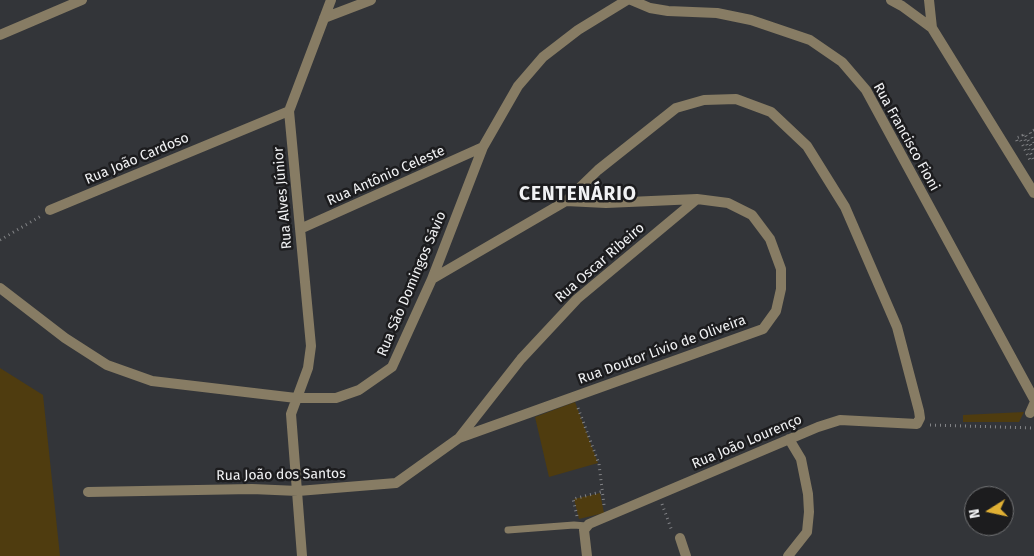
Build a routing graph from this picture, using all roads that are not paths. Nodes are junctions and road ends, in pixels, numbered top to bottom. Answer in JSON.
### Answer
{"nodes":[{"id":1,"x":82,"y":0,"type":"edge"},
{"id":2,"x":331,"y":0,"type":"edge"},
{"id":3,"x":371,"y":0,"type":"edge"},
{"id":4,"x":627,"y":0,"type":"edge"},
{"id":5,"x":631,"y":0,"type":"edge"},
{"id":6,"x":891,"y":0,"type":"edge"},
{"id":7,"x":929,"y":0,"type":"edge"},
{"id":8,"x":324,"y":18,"type":"junction"},
{"id":9,"x":932,"y":28,"type":"junction"},
{"id":10,"x":0,"y":35,"type":"edge"},
{"id":11,"x":289,"y":111,"type":"junction"},
{"id":12,"x":483,"y":147,"type":"junction"},
{"id":13,"x":1034,"y":192,"type":"edge"},
{"id":14,"x":697,"y":200,"type":"junction"},
{"id":15,"x":566,"y":202,"type":"junction"},
{"id":16,"x":50,"y":210,"type":"road end"},
{"id":17,"x":300,"y":229,"type":"junction"},
{"id":18,"x":432,"y":279,"type":"junction"},
{"id":19,"x":0,"y":288,"type":"edge"},
{"id":20,"x":296,"y":398,"type":"junction"},
{"id":21,"x":1034,"y":399,"type":"edge"},
{"id":22,"x":459,"y":438,"type":"junction"},
{"id":23,"x":789,"y":439,"type":"junction"},
{"id":24,"x":298,"y":491,"type":"junction"},
{"id":25,"x":88,"y":492,"type":"dead end"},
{"id":26,"x":587,"y":525,"type":"junction"},
{"id":27,"x":508,"y":530,"type":"dead end"},
{"id":28,"x":680,"y":538,"type":"road end"},
{"id":29,"x":302,"y":556,"type":"edge"},
{"id":30,"x":586,"y":556,"type":"edge"},
{"id":31,"x":686,"y":556,"type":"edge"},
{"id":32,"x":788,"y":556,"type":"edge"}],
"edges":[{"from":1,"to":10,"type":"street"},
{"from":2,"to":8,"type":"street","name":"Rua Alves Júnior"},
{"from":3,"to":8,"type":"street"},
{"from":4,"to":12,"type":"street","name":"Rua São Domingos Sávio"},
{"from":5,"to":21,"type":"street","name":"Rua Francisco Fioni"},
{"from":6,"to":9,"type":"street"},
{"from":7,"to":9,"type":"street"},
{"from":8,"to":11,"type":"street","name":"Rua Alves Júnior"},
{"from":9,"to":13,"type":"street"},
{"from":11,"to":16,"type":"street","name":"Rua João Cardoso"},
{"from":11,"to":17,"type":"street","name":"Rua Alves Júnior"},
{"from":12,"to":17,"type":"street","name":"Rua Antônio Celeste"},
{"from":12,"to":18,"type":"street","name":"Rua São Domingos Sávio"},
{"from":14,"to":15,"type":"street","name":"Rua Oscar Ribeiro"},
{"from":14,"to":22,"type":"street","name":"Rua Oscar Ribeiro"},
{"from":14,"to":22,"type":"street","name":"Rua Doutor Lívio de Oliveira"},
{"from":15,"to":18,"type":"street"},
{"from":15,"to":23,"type":"street","name":"Rua João Lourenço"},
{"from":17,"to":20,"type":"street","name":"Rua Alves Júnior"},
{"from":18,"to":20,"type":"street","name":"Rua São Domingos Sávio"},
{"from":19,"to":20,"type":"street","name":"Rua São Domingos Sávio"},
{"from":20,"to":24,"type":"street","name":"Rua Alves Júnior"},
{"from":22,"to":24,"type":"street","name":"Rua João dos Santos"},
{"from":23,"to":26,"type":"street","name":"Rua João Lourenço"},
{"from":23,"to":32,"type":"street"},
{"from":24,"to":25,"type":"street","name":"Rua João dos Santos"},
{"from":24,"to":29,"type":"street","name":"Rua Alves Júnior"},
{"from":26,"to":27,"type":"lane"},
{"from":26,"to":30,"type":"street"},
{"from":28,"to":31,"type":"street"}]}
